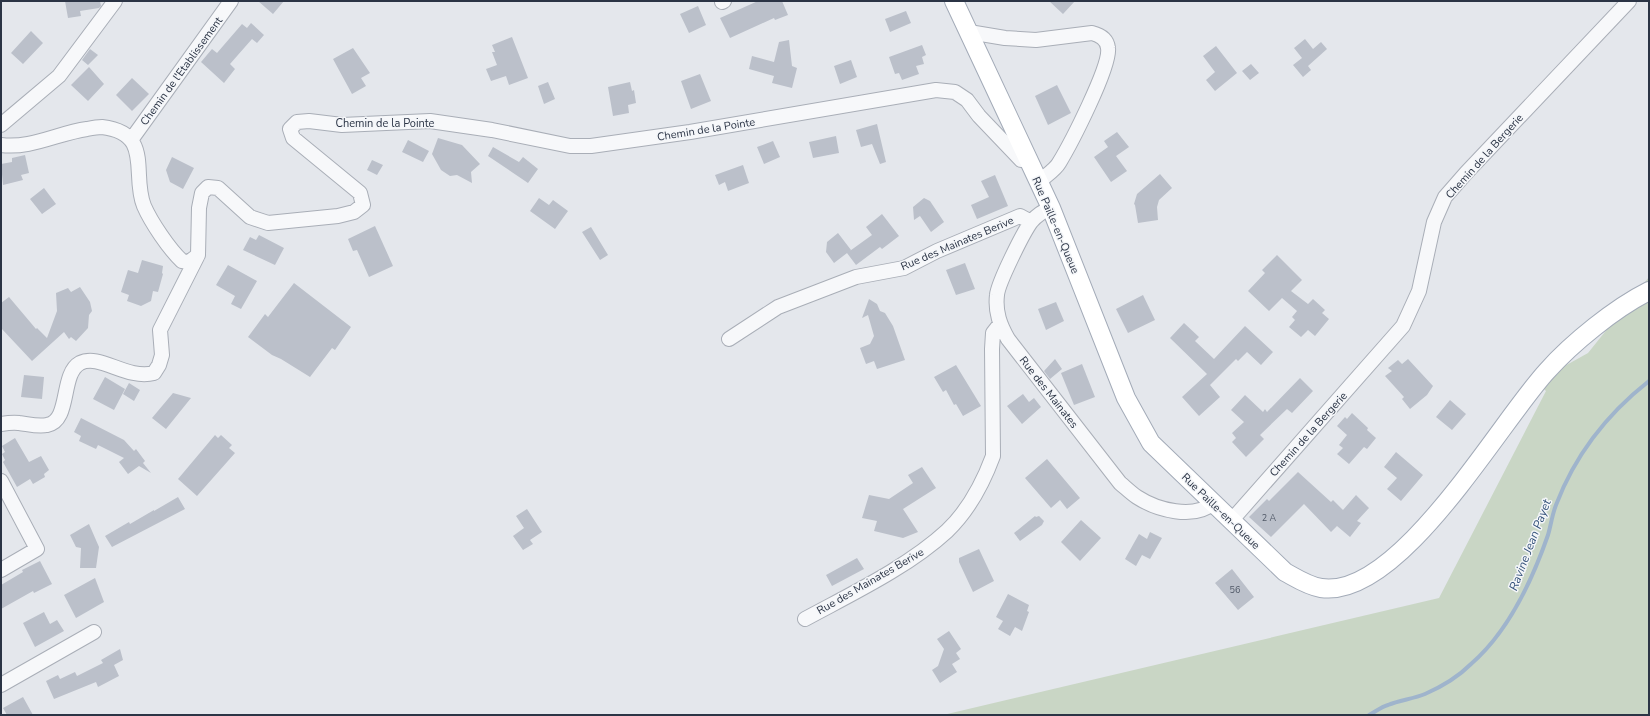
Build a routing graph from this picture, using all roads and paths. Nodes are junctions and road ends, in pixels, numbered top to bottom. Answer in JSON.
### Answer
{"nodes":[{"id":1,"x":115,"y":1,"type":"edge"},
{"id":2,"x":231,"y":1,"type":"edge"},
{"id":3,"x":954,"y":1,"type":"edge"},
{"id":4,"x":1629,"y":1,"type":"edge"},
{"id":5,"x":969,"y":32,"type":"junction"},
{"id":6,"x":1,"y":125,"type":"edge"},
{"id":7,"x":131,"y":140,"type":"junction"},
{"id":8,"x":1,"y":145,"type":"edge"},
{"id":9,"x":1028,"y":159,"type":"junction"},
{"id":10,"x":1039,"y":182,"type":"junction"},
{"id":11,"x":1050,"y":208,"type":"junction"},
{"id":12,"x":1031,"y":222,"type":"junction"},
{"id":13,"x":198,"y":255,"type":"junction"},
{"id":14,"x":1649,"y":291,"type":"edge"},
{"id":15,"x":1000,"y":324,"type":"junction"},
{"id":16,"x":729,"y":339,"type":"dead end"},
{"id":17,"x":1,"y":424,"type":"edge"},
{"id":18,"x":1,"y":481,"type":"edge"},
{"id":19,"x":1213,"y":503,"type":"junction"},
{"id":20,"x":1231,"y":521,"type":"junction"},
{"id":21,"x":1,"y":570,"type":"edge"},
{"id":22,"x":805,"y":619,"type":"dead end"},
{"id":23,"x":94,"y":632,"type":"dead end"},
{"id":24,"x":1,"y":685,"type":"edge"}],
"edges":[{"from":1,"to":6,"type":"street"},
{"from":2,"to":7,"type":"street","name":"Chemin de l'Etablissement"},
{"from":3,"to":5,"type":"main road","name":"Rue Paille-en-Queue"},
{"from":4,"to":20,"type":"street","name":"Chemin de la Bergerie"},
{"from":5,"to":9,"type":"main road","name":"Rue Paille-en-Queue"},
{"from":5,"to":10,"type":"street"},
{"from":7,"to":8,"type":"street"},
{"from":7,"to":13,"type":"street"},
{"from":9,"to":10,"type":"main road","name":"Rue Paille-en-Queue"},
{"from":9,"to":13,"type":"street","name":"Chemin de la Pointe"},
{"from":10,"to":11,"type":"main road","name":"Rue Paille-en-Queue"},
{"from":11,"to":12,"type":"street","name":"Rue des Mainates"},
{"from":11,"to":19,"type":"main road","name":"Rue Paille-en-Queue"},
{"from":12,"to":15,"type":"street","name":"Rue des Mainates"},
{"from":12,"to":16,"type":"street","name":"Rue des Mainates Berive"},
{"from":13,"to":17,"type":"street","name":"Chemin de la Pointe"},
{"from":14,"to":20,"type":"main road","name":"Rue Paille-en-Queue"},
{"from":15,"to":19,"type":"street","name":"Rue des Mainates"},
{"from":15,"to":22,"type":"street","name":"Rue des Mainates Berive"},
{"from":18,"to":21,"type":"street"},
{"from":19,"to":20,"type":"main road","name":"Rue Paille-en-Queue"},
{"from":23,"to":24,"type":"street"}]}
